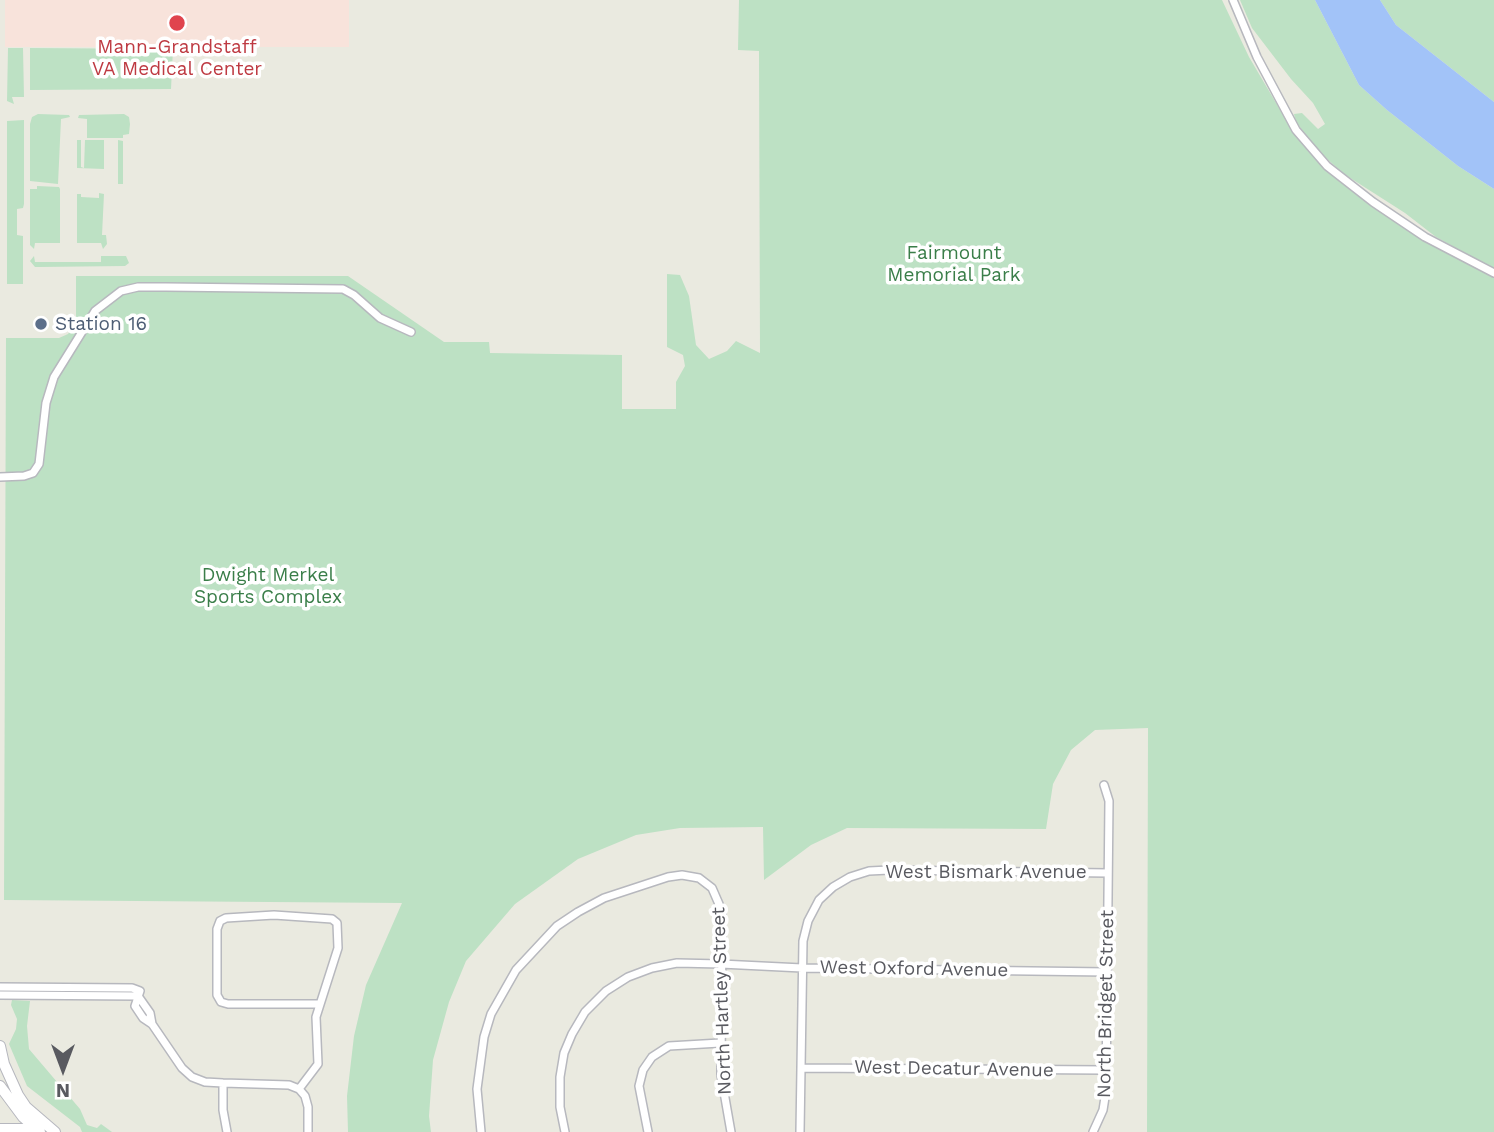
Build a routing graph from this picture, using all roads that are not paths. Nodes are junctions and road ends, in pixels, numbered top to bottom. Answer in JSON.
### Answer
{"nodes":[{"id":1,"x":1233,"y":0,"type":"edge"},
{"id":2,"x":1494,"y":274,"type":"edge"},
{"id":3,"x":411,"y":332,"type":"dead end"},
{"id":4,"x":0,"y":477,"type":"edge"},
{"id":5,"x":1104,"y":785,"type":"dead end"},
{"id":6,"x":1108,"y":873,"type":"junction"},
{"id":7,"x":721,"y":964,"type":"junction"},
{"id":8,"x":802,"y":968,"type":"junction"},
{"id":9,"x":1107,"y":972,"type":"junction"},
{"id":10,"x":0,"y":987,"type":"edge"},
{"id":11,"x":45,"y":992,"type":"junction"},
{"id":12,"x":0,"y":995,"type":"edge"},
{"id":13,"x":319,"y":1004,"type":"junction"},
{"id":14,"x":720,"y":1044,"type":"junction"},
{"id":15,"x":0,"y":1046,"type":"edge"},
{"id":16,"x":801,"y":1068,"type":"junction"},
{"id":17,"x":1106,"y":1070,"type":"junction"},
{"id":18,"x":223,"y":1083,"type":"junction"},
{"id":19,"x":0,"y":1086,"type":"edge"},
{"id":20,"x":299,"y":1089,"type":"junction"},
{"id":21,"x":0,"y":1129,"type":"edge"},
{"id":22,"x":38,"y":1131,"type":"edge"},
{"id":23,"x":55,"y":1132,"type":"edge"},
{"id":24,"x":227,"y":1132,"type":"edge"},
{"id":25,"x":308,"y":1132,"type":"edge"},
{"id":26,"x":481,"y":1132,"type":"edge"},
{"id":27,"x":565,"y":1132,"type":"edge"},
{"id":28,"x":648,"y":1132,"type":"edge"},
{"id":29,"x":731,"y":1132,"type":"edge"},
{"id":30,"x":800,"y":1132,"type":"edge"},
{"id":31,"x":1093,"y":1132,"type":"edge"}],
"edges":[{"from":1,"to":2,"type":"street"},
{"from":3,"to":4,"type":"street"},
{"from":5,"to":6,"type":"street","name":"North Bridget Street"},
{"from":6,"to":8,"type":"street","name":"West Bismark Avenue"},
{"from":6,"to":9,"type":"street","name":"North Bridget Street"},
{"from":7,"to":8,"type":"street","name":"West Oxford Avenue"},
{"from":7,"to":14,"type":"street","name":"North Hartley Street"},
{"from":7,"to":26,"type":"street","name":"North Hartley Street"},
{"from":7,"to":27,"type":"street","name":"West Oxford Avenue"},
{"from":8,"to":9,"type":"street","name":"West Oxford Avenue"},
{"from":8,"to":16,"type":"street","name":"West Bismark Avenue"},
{"from":9,"to":17,"type":"street","name":"North Bridget Street"},
{"from":10,"to":11,"type":"street"},
{"from":11,"to":12,"type":"street"},
{"from":11,"to":18,"type":"street"},
{"from":13,"to":13,"type":"street"},
{"from":13,"to":20,"type":"street"},
{"from":14,"to":28,"type":"street"},
{"from":14,"to":29,"type":"street","name":"North Hartley Street"},
{"from":15,"to":23,"type":"main road"},
{"from":16,"to":17,"type":"street","name":"West Decatur Avenue"},
{"from":16,"to":30,"type":"street","name":"West Bismark Avenue"},
{"from":17,"to":31,"type":"street","name":"North Bridget Street"},
{"from":18,"to":20,"type":"street"},
{"from":18,"to":24,"type":"street"},
{"from":19,"to":22,"type":"main road"},
{"from":20,"to":25,"type":"street"},
{"from":21,"to":22,"type":"main road"}]}
